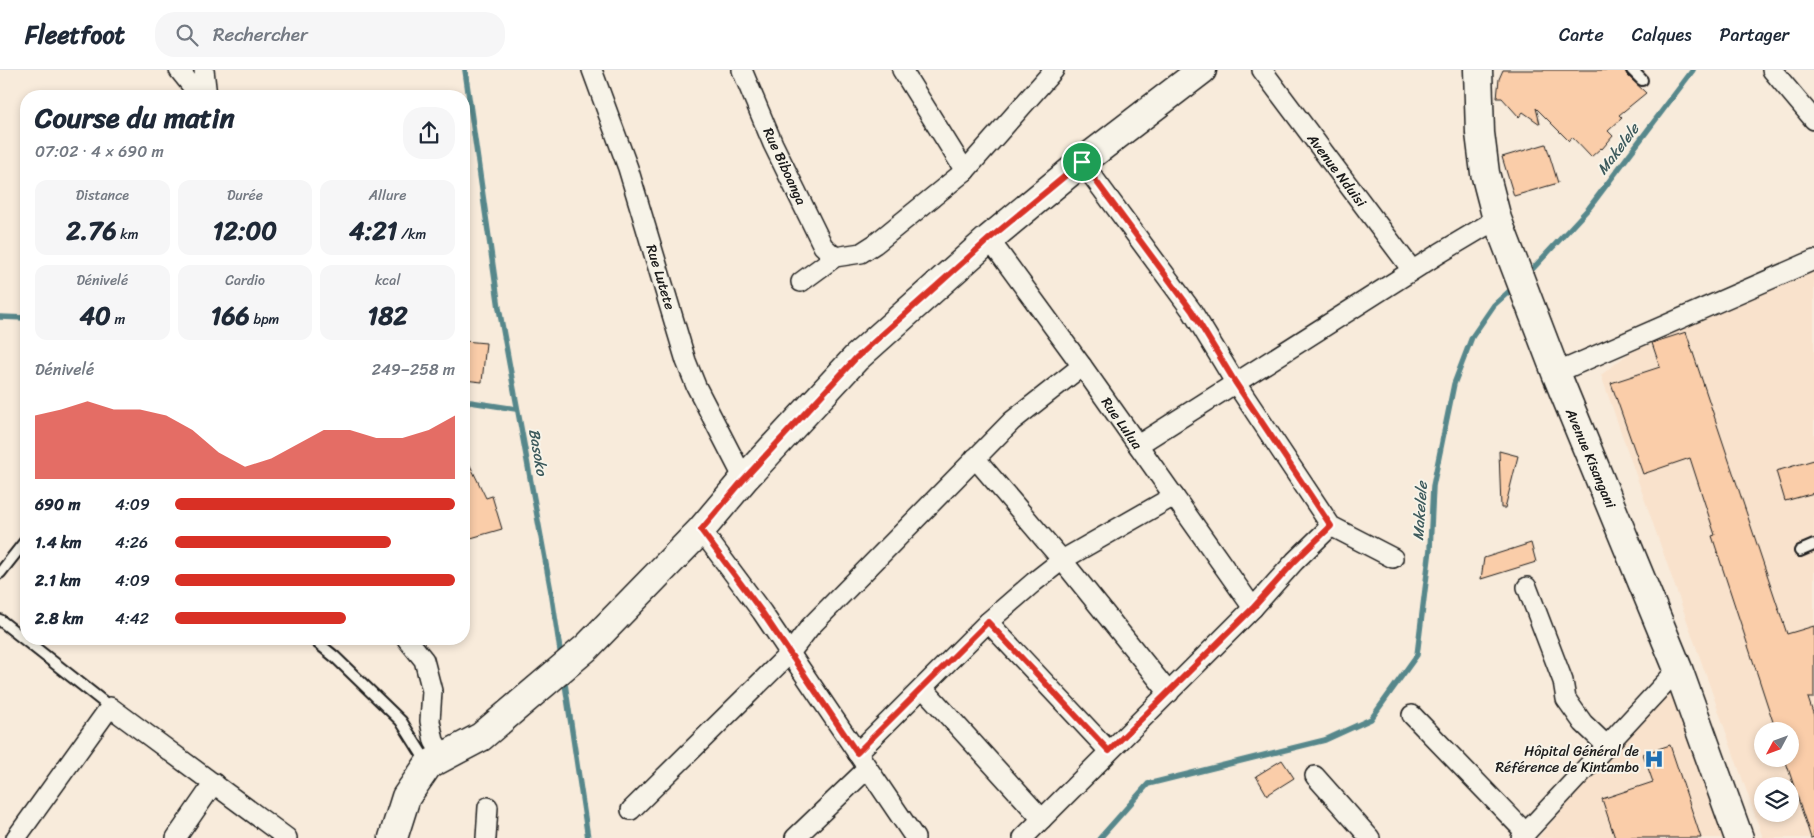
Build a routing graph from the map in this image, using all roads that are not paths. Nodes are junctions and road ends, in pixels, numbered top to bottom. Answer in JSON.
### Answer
{"nodes":[{"id":1,"x":179,"y":70,"type":"edge"},
{"id":2,"x":204,"y":70,"type":"edge"},
{"id":3,"x":592,"y":70,"type":"edge"},
{"id":4,"x":742,"y":70,"type":"edge"},
{"id":5,"x":902,"y":70,"type":"edge"},
{"id":6,"x":1054,"y":70,"type":"edge"},
{"id":7,"x":1202,"y":70,"type":"edge"},
{"id":8,"x":1262,"y":70,"type":"edge"},
{"id":9,"x":1478,"y":70,"type":"edge"},
{"id":10,"x":1632,"y":70,"type":"edge"},
{"id":11,"x":1772,"y":70,"type":"edge"},
{"id":12,"x":1642,"y":80,"type":"dead end"},
{"id":13,"x":195,"y":90,"type":"edge"},
{"id":14,"x":206,"y":90,"type":"edge"},
{"id":15,"x":1814,"y":120,"type":"edge"},
{"id":16,"x":1082,"y":162,"type":"junction"},
{"id":17,"x":965,"y":171,"type":"junction"},
{"id":18,"x":1498,"y":219,"type":"junction"},
{"id":19,"x":989,"y":239,"type":"junction"},
{"id":20,"x":835,"y":257,"type":"junction"},
{"id":21,"x":1814,"y":260,"type":"edge"},
{"id":22,"x":1412,"y":270,"type":"junction"},
{"id":23,"x":801,"y":282,"type":"dead end"},
{"id":24,"x":1082,"y":366,"type":"junction"},
{"id":25,"x":1556,"y":373,"type":"junction"},
{"id":26,"x":1235,"y":382,"type":"junction"},
{"id":27,"x":1138,"y":445,"type":"junction"},
{"id":28,"x":975,"y":458,"type":"junction"},
{"id":29,"x":744,"y":479,"type":"junction"},
{"id":30,"x":1174,"y":496,"type":"junction"},
{"id":31,"x":1331,"y":526,"type":"junction"},
{"id":32,"x":701,"y":530,"type":"junction"},
{"id":33,"x":1814,"y":545,"type":"edge"},
{"id":34,"x":20,"y":548,"type":"edge"},
{"id":35,"x":1800,"y":551,"type":"dead end"},
{"id":36,"x":1393,"y":558,"type":"dead end"},
{"id":37,"x":1062,"y":560,"type":"junction"},
{"id":38,"x":0,"y":573,"type":"edge"},
{"id":39,"x":1527,"y":587,"type":"dead end"},
{"id":40,"x":1253,"y":608,"type":"junction"},
{"id":41,"x":0,"y":620,"type":"edge"},
{"id":42,"x":988,"y":622,"type":"junction"},
{"id":43,"x":20,"y":636,"type":"edge"},
{"id":44,"x":32,"y":645,"type":"edge"},
{"id":45,"x":320,"y":645,"type":"edge"},
{"id":46,"x":412,"y":645,"type":"edge"},
{"id":47,"x":790,"y":653,"type":"junction"},
{"id":48,"x":1678,"y":669,"type":"junction"},
{"id":49,"x":923,"y":688,"type":"junction"},
{"id":50,"x":1169,"y":693,"type":"junction"},
{"id":51,"x":110,"y":706,"type":"junction"},
{"id":52,"x":1412,"y":715,"type":"dead end"},
{"id":53,"x":1607,"y":746,"type":"junction"},
{"id":54,"x":1109,"y":751,"type":"junction"},
{"id":55,"x":436,"y":761,"type":"junction"},
{"id":56,"x":862,"y":761,"type":"junction"},
{"id":57,"x":1315,"y":776,"type":"dead end"},
{"id":58,"x":214,"y":783,"type":"junction"},
{"id":59,"x":488,"y":807,"type":"dead end"},
{"id":60,"x":631,"y":810,"type":"dead end"},
{"id":61,"x":1042,"y":819,"type":"junction"},
{"id":62,"x":1524,"y":835,"type":"edge"},
{"id":63,"x":16,"y":838,"type":"edge"},
{"id":64,"x":176,"y":838,"type":"edge"},
{"id":65,"x":287,"y":838,"type":"edge"},
{"id":66,"x":393,"y":838,"type":"edge"},
{"id":67,"x":486,"y":838,"type":"edge"},
{"id":68,"x":795,"y":838,"type":"edge"},
{"id":69,"x":915,"y":838,"type":"edge"},
{"id":70,"x":1023,"y":838,"type":"edge"},
{"id":71,"x":1370,"y":838,"type":"edge"},
{"id":72,"x":1739,"y":838,"type":"edge"}],
"edges":[{"from":1,"to":13,"type":"street"},
{"from":2,"to":14,"type":"street"},
{"from":3,"to":29,"type":"street","name":"Rue Lutete"},
{"from":4,"to":20,"type":"street","name":"Rue Biboanga"},
{"from":5,"to":17,"type":"street"},
{"from":6,"to":17,"type":"street"},
{"from":7,"to":16,"type":"street"},
{"from":8,"to":22,"type":"street","name":"Avenue Nduisi"},
{"from":9,"to":18,"type":"street","name":"Avenue Kisangani"},
{"from":10,"to":12,"type":"lane"},
{"from":11,"to":15,"type":"street"},
{"from":16,"to":19,"type":"street"},
{"from":16,"to":26,"type":"street"},
{"from":17,"to":20,"type":"street"},
{"from":18,"to":22,"type":"street"},
{"from":18,"to":25,"type":"street","name":"Avenue Kisangani"},
{"from":19,"to":24,"type":"street","name":"Rue Lulua"},
{"from":19,"to":29,"type":"street"},
{"from":20,"to":23,"type":"street"},
{"from":21,"to":25,"type":"street"},
{"from":22,"to":26,"type":"street"},
{"from":24,"to":27,"type":"street","name":"Rue Lulua"},
{"from":24,"to":28,"type":"street"},
{"from":25,"to":48,"type":"street","name":"Avenue Kisangani"},
{"from":26,"to":27,"type":"street"},
{"from":26,"to":31,"type":"street"},
{"from":27,"to":30,"type":"street","name":"Rue Lulua"},
{"from":28,"to":37,"type":"street"},
{"from":28,"to":47,"type":"street"},
{"from":29,"to":32,"type":"street"},
{"from":30,"to":37,"type":"street"},
{"from":30,"to":40,"type":"street","name":"Rue Lulua"},
{"from":31,"to":36,"type":"street"},
{"from":31,"to":40,"type":"street"},
{"from":32,"to":47,"type":"street"},
{"from":32,"to":55,"type":"street"},
{"from":33,"to":35,"type":"lane"},
{"from":34,"to":38,"type":"lane"},
{"from":37,"to":42,"type":"street"},
{"from":37,"to":50,"type":"street"},
{"from":39,"to":53,"type":"street"},
{"from":40,"to":50,"type":"street"},
{"from":41,"to":43,"type":"lane"},
{"from":42,"to":49,"type":"street"},
{"from":42,"to":54,"type":"street"},
{"from":44,"to":51,"type":"lane"},
{"from":45,"to":55,"type":"lane"},
{"from":46,"to":55,"type":"street"},
{"from":47,"to":56,"type":"street"},
{"from":47,"to":60,"type":"street"},
{"from":48,"to":53,"type":"street"},
{"from":48,"to":72,"type":"street","name":"Avenue Kisangani"},
{"from":49,"to":56,"type":"street"},
{"from":49,"to":61,"type":"street"},
{"from":50,"to":54,"type":"street"},
{"from":51,"to":58,"type":"street"},
{"from":51,"to":63,"type":"street"},
{"from":52,"to":62,"type":"street"},
{"from":53,"to":62,"type":"street"},
{"from":54,"to":61,"type":"street"},
{"from":55,"to":66,"type":"street"},
{"from":56,"to":68,"type":"street"},
{"from":56,"to":69,"type":"street"},
{"from":57,"to":71,"type":"street"},
{"from":58,"to":64,"type":"street"},
{"from":58,"to":65,"type":"street"},
{"from":59,"to":67,"type":"street"},
{"from":61,"to":70,"type":"street"}]}
